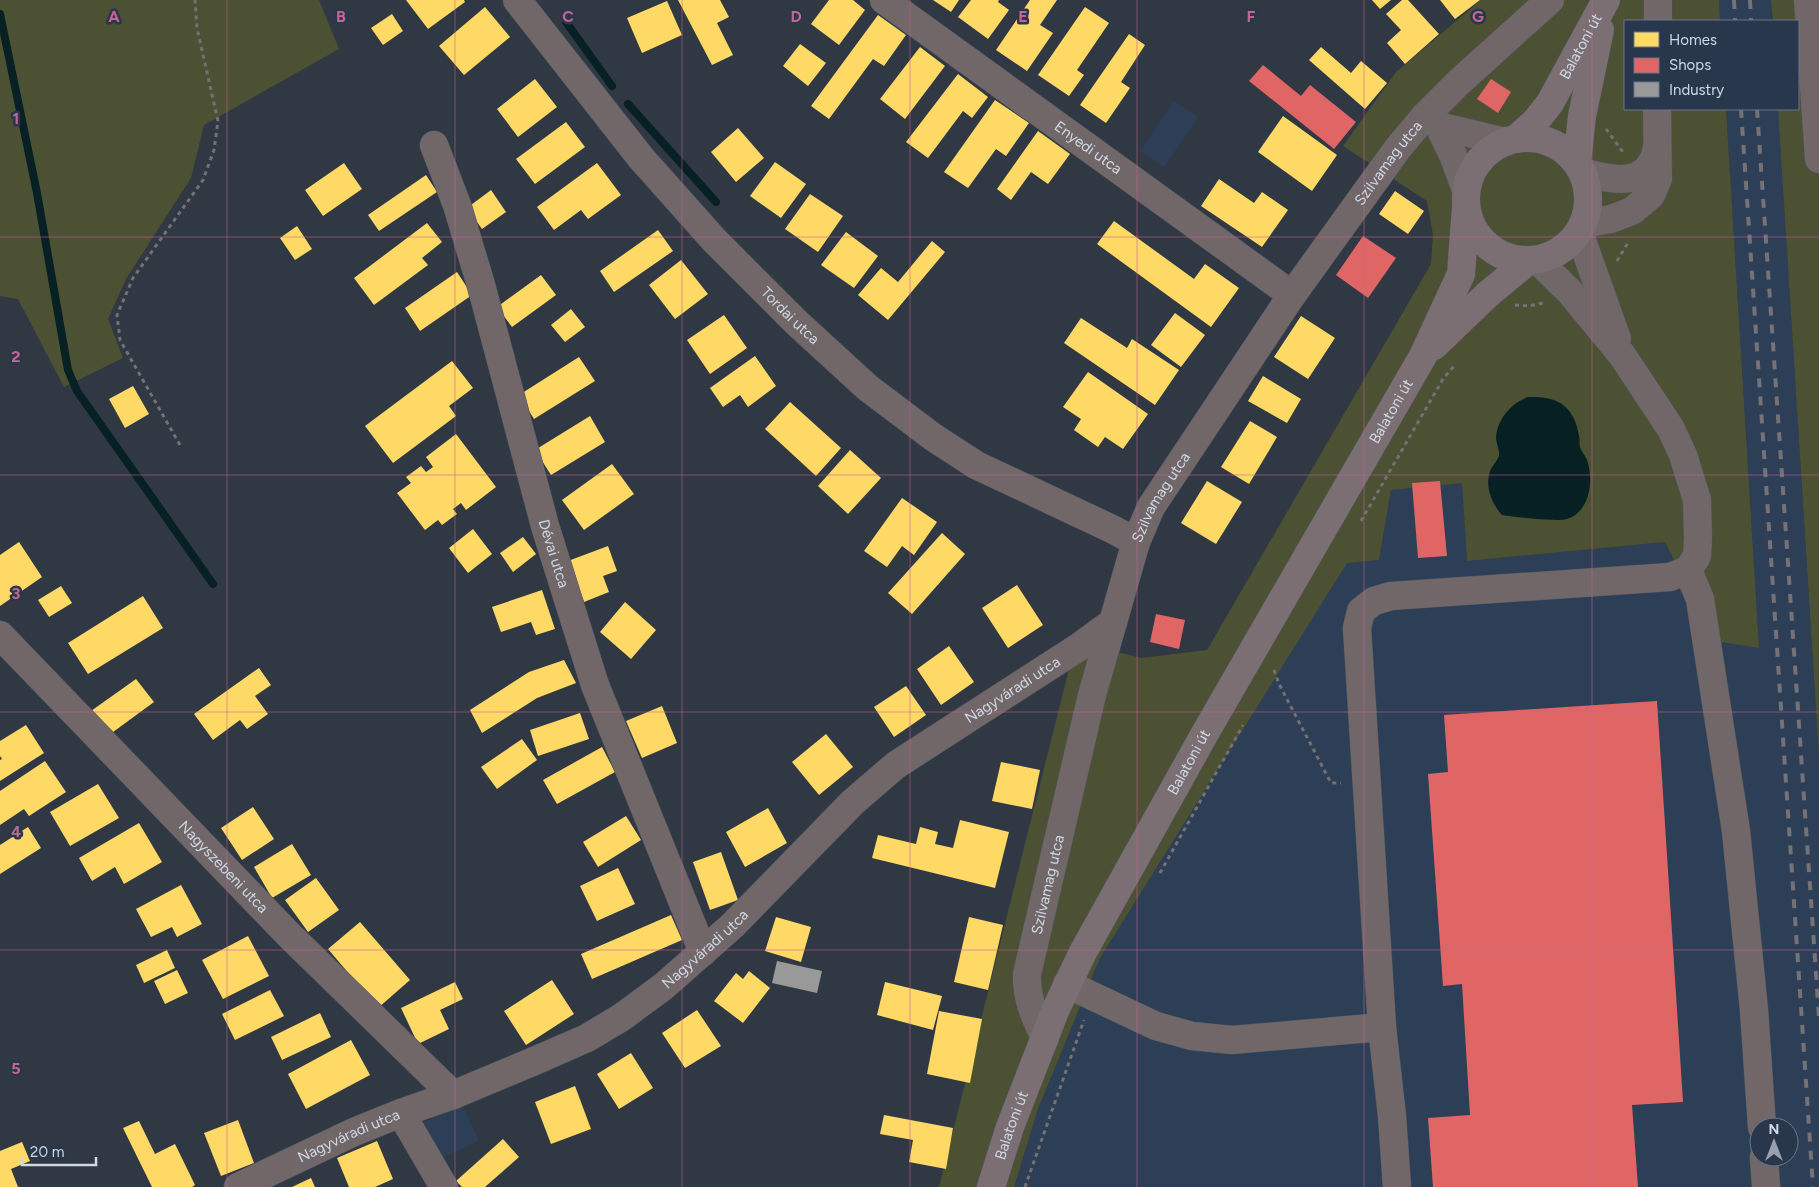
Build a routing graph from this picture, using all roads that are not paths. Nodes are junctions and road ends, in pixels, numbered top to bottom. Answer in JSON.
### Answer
{"nodes":[{"id":1,"x":884,"y":0,"type":"edge"},
{"id":2,"x":1550,"y":0,"type":"edge"},
{"id":3,"x":1607,"y":0,"type":"edge"},
{"id":4,"x":1658,"y":0,"type":"edge"},
{"id":5,"x":528,"y":4,"type":"edge"},
{"id":6,"x":1812,"y":9,"type":"edge"},
{"id":7,"x":1658,"y":20,"type":"edge"},
{"id":8,"x":1657,"y":110,"type":"edge"},
{"id":9,"x":1432,"y":121,"type":"junction"},
{"id":10,"x":1511,"y":140,"type":"junction"},
{"id":11,"x":434,"y":145,"type":"dead end"},
{"id":12,"x":1657,"y":146,"type":"junction"},
{"id":13,"x":1819,"y":159,"type":"edge"},
{"id":14,"x":1579,"y":168,"type":"junction"},
{"id":15,"x":1466,"y":198,"type":"junction"},
{"id":16,"x":1581,"y":228,"type":"junction"},
{"id":17,"x":1533,"y":260,"type":"junction"},
{"id":18,"x":1292,"y":295,"type":"junction"},
{"id":19,"x":1622,"y":355,"type":"junction"},
{"id":20,"x":1424,"y":356,"type":"junction"},
{"id":21,"x":1138,"y":558,"type":"junction"},
{"id":22,"x":1688,"y":570,"type":"junction"},
{"id":23,"x":1113,"y":622,"type":"junction"},
{"id":24,"x":0,"y":635,"type":"edge"},
{"id":25,"x":1034,"y":944,"type":"junction"},
{"id":26,"x":703,"y":952,"type":"junction"},
{"id":27,"x":1067,"y":984,"type":"junction"},
{"id":28,"x":1055,"y":1011,"type":"junction"},
{"id":29,"x":1382,"y":1027,"type":"junction"},
{"id":30,"x":1045,"y":1038,"type":"junction"},
{"id":31,"x":452,"y":1095,"type":"junction"},
{"id":32,"x":402,"y":1113,"type":"junction"},
{"id":33,"x":1761,"y":1117,"type":"edge"},
{"id":34,"x":1765,"y":1167,"type":"edge"},
{"id":35,"x":238,"y":1187,"type":"edge"},
{"id":36,"x":444,"y":1187,"type":"edge"},
{"id":37,"x":991,"y":1187,"type":"edge"},
{"id":38,"x":1397,"y":1187,"type":"edge"},
{"id":39,"x":1766,"y":1187,"type":"edge"}],
"edges":[{"from":1,"to":18,"type":"street","name":"Enyedi utca"},
{"from":2,"to":9,"type":"street","name":"Szilvamag utca"},
{"from":3,"to":10,"type":"main road","name":"Balatoni út"},
{"from":3,"to":14,"type":"main road","name":"Balatoni út"},
{"from":4,"to":7,"type":"street"},
{"from":5,"to":21,"type":"street","name":"Tordai utca"},
{"from":6,"to":13,"type":"street"},
{"from":8,"to":12,"type":"street"},
{"from":9,"to":10,"type":"street","name":"Szilvamag utca"},
{"from":9,"to":15,"type":"street","name":"Szilvamag utca"},
{"from":9,"to":18,"type":"street","name":"Szilvamag utca"},
{"from":10,"to":14,"type":"main road"},
{"from":10,"to":15,"type":"main road"},
{"from":11,"to":26,"type":"street","name":"Dévai utca"},
{"from":12,"to":14,"type":"street"},
{"from":12,"to":16,"type":"street"},
{"from":14,"to":16,"type":"main road"},
{"from":15,"to":17,"type":"main road"},
{"from":15,"to":20,"type":"main road","name":"Balatoni út"},
{"from":16,"to":17,"type":"main road"},
{"from":16,"to":19,"type":"street"},
{"from":17,"to":19,"type":"street"},
{"from":17,"to":20,"type":"main road","name":"Balatoni út"},
{"from":18,"to":21,"type":"street","name":"Szilvamag utca"},
{"from":19,"to":22,"type":"street"},
{"from":20,"to":27,"type":"main road","name":"Balatoni út"},
{"from":21,"to":23,"type":"street","name":"Szilvamag utca"},
{"from":22,"to":29,"type":"street"},
{"from":22,"to":33,"type":"street"},
{"from":23,"to":25,"type":"street","name":"Szilvamag utca"},
{"from":23,"to":26,"type":"street","name":"Nagyváradi utca"},
{"from":24,"to":31,"type":"street","name":"Nagyszebeni utca"},
{"from":25,"to":28,"type":"street","name":"Szilvamag utca"},
{"from":25,"to":30,"type":"street","name":"Szilvamag utca"},
{"from":26,"to":31,"type":"street","name":"Nagyváradi utca"},
{"from":27,"to":28,"type":"main road","name":"Balatoni út"},
{"from":27,"to":29,"type":"street"},
{"from":28,"to":30,"type":"main road","name":"Balatoni út"},
{"from":29,"to":38,"type":"street"},
{"from":30,"to":37,"type":"main road","name":"Balatoni út"},
{"from":31,"to":32,"type":"street","name":"Nagyváradi utca"},
{"from":32,"to":35,"type":"street","name":"Nagyváradi utca"},
{"from":32,"to":36,"type":"street"},
{"from":34,"to":39,"type":"street"}]}
